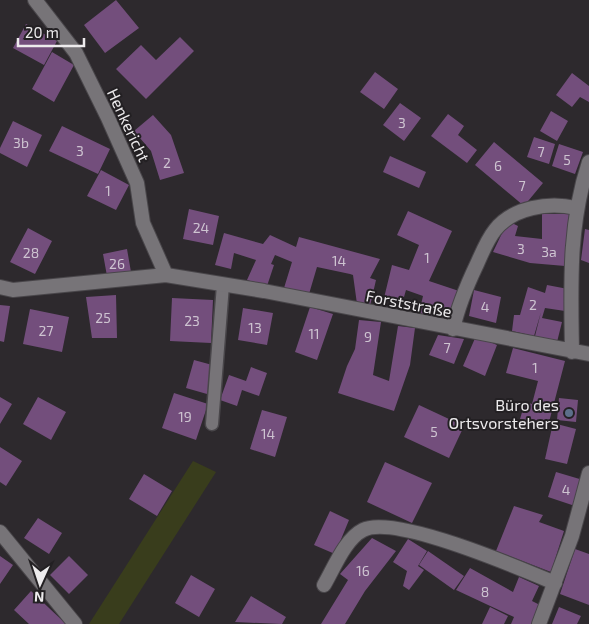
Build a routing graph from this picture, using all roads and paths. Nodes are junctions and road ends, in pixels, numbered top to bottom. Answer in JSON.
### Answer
{"nodes":[{"id":1,"x":36,"y":0,"type":"edge"},
{"id":2,"x":589,"y":162,"type":"edge"},
{"id":3,"x":576,"y":208,"type":"junction"},
{"id":4,"x":166,"y":276,"type":"junction"},
{"id":5,"x":224,"y":285,"type":"junction"},
{"id":6,"x":0,"y":288,"type":"edge"},
{"id":7,"x":453,"y":329,"type":"junction"},
{"id":8,"x":572,"y":352,"type":"junction"},
{"id":9,"x":589,"y":354,"type":"edge"},
{"id":10,"x":212,"y":424,"type":"dead end"},
{"id":11,"x":589,"y":473,"type":"edge"},
{"id":12,"x":0,"y":532,"type":"edge"},
{"id":13,"x":555,"y":583,"type":"junction"},
{"id":14,"x":324,"y":585,"type":"dead end"},
{"id":15,"x":75,"y":624,"type":"edge"},
{"id":16,"x":539,"y":624,"type":"edge"}],
"edges":[{"from":1,"to":4,"type":"street","name":"Henkericht"},
{"from":2,"to":3,"type":"street"},
{"from":3,"to":7,"type":"street"},
{"from":3,"to":8,"type":"street"},
{"from":4,"to":5,"type":"street","name":"Forststraße"},
{"from":4,"to":6,"type":"street","name":"Forststraße"},
{"from":5,"to":7,"type":"street","name":"Forststraße"},
{"from":5,"to":10,"type":"lane"},
{"from":7,"to":8,"type":"street","name":"Forststraße"},
{"from":8,"to":9,"type":"street","name":"Forststraße"},
{"from":11,"to":13,"type":"street"},
{"from":12,"to":15,"type":"street"},
{"from":13,"to":14,"type":"street"},
{"from":13,"to":16,"type":"street"}]}
